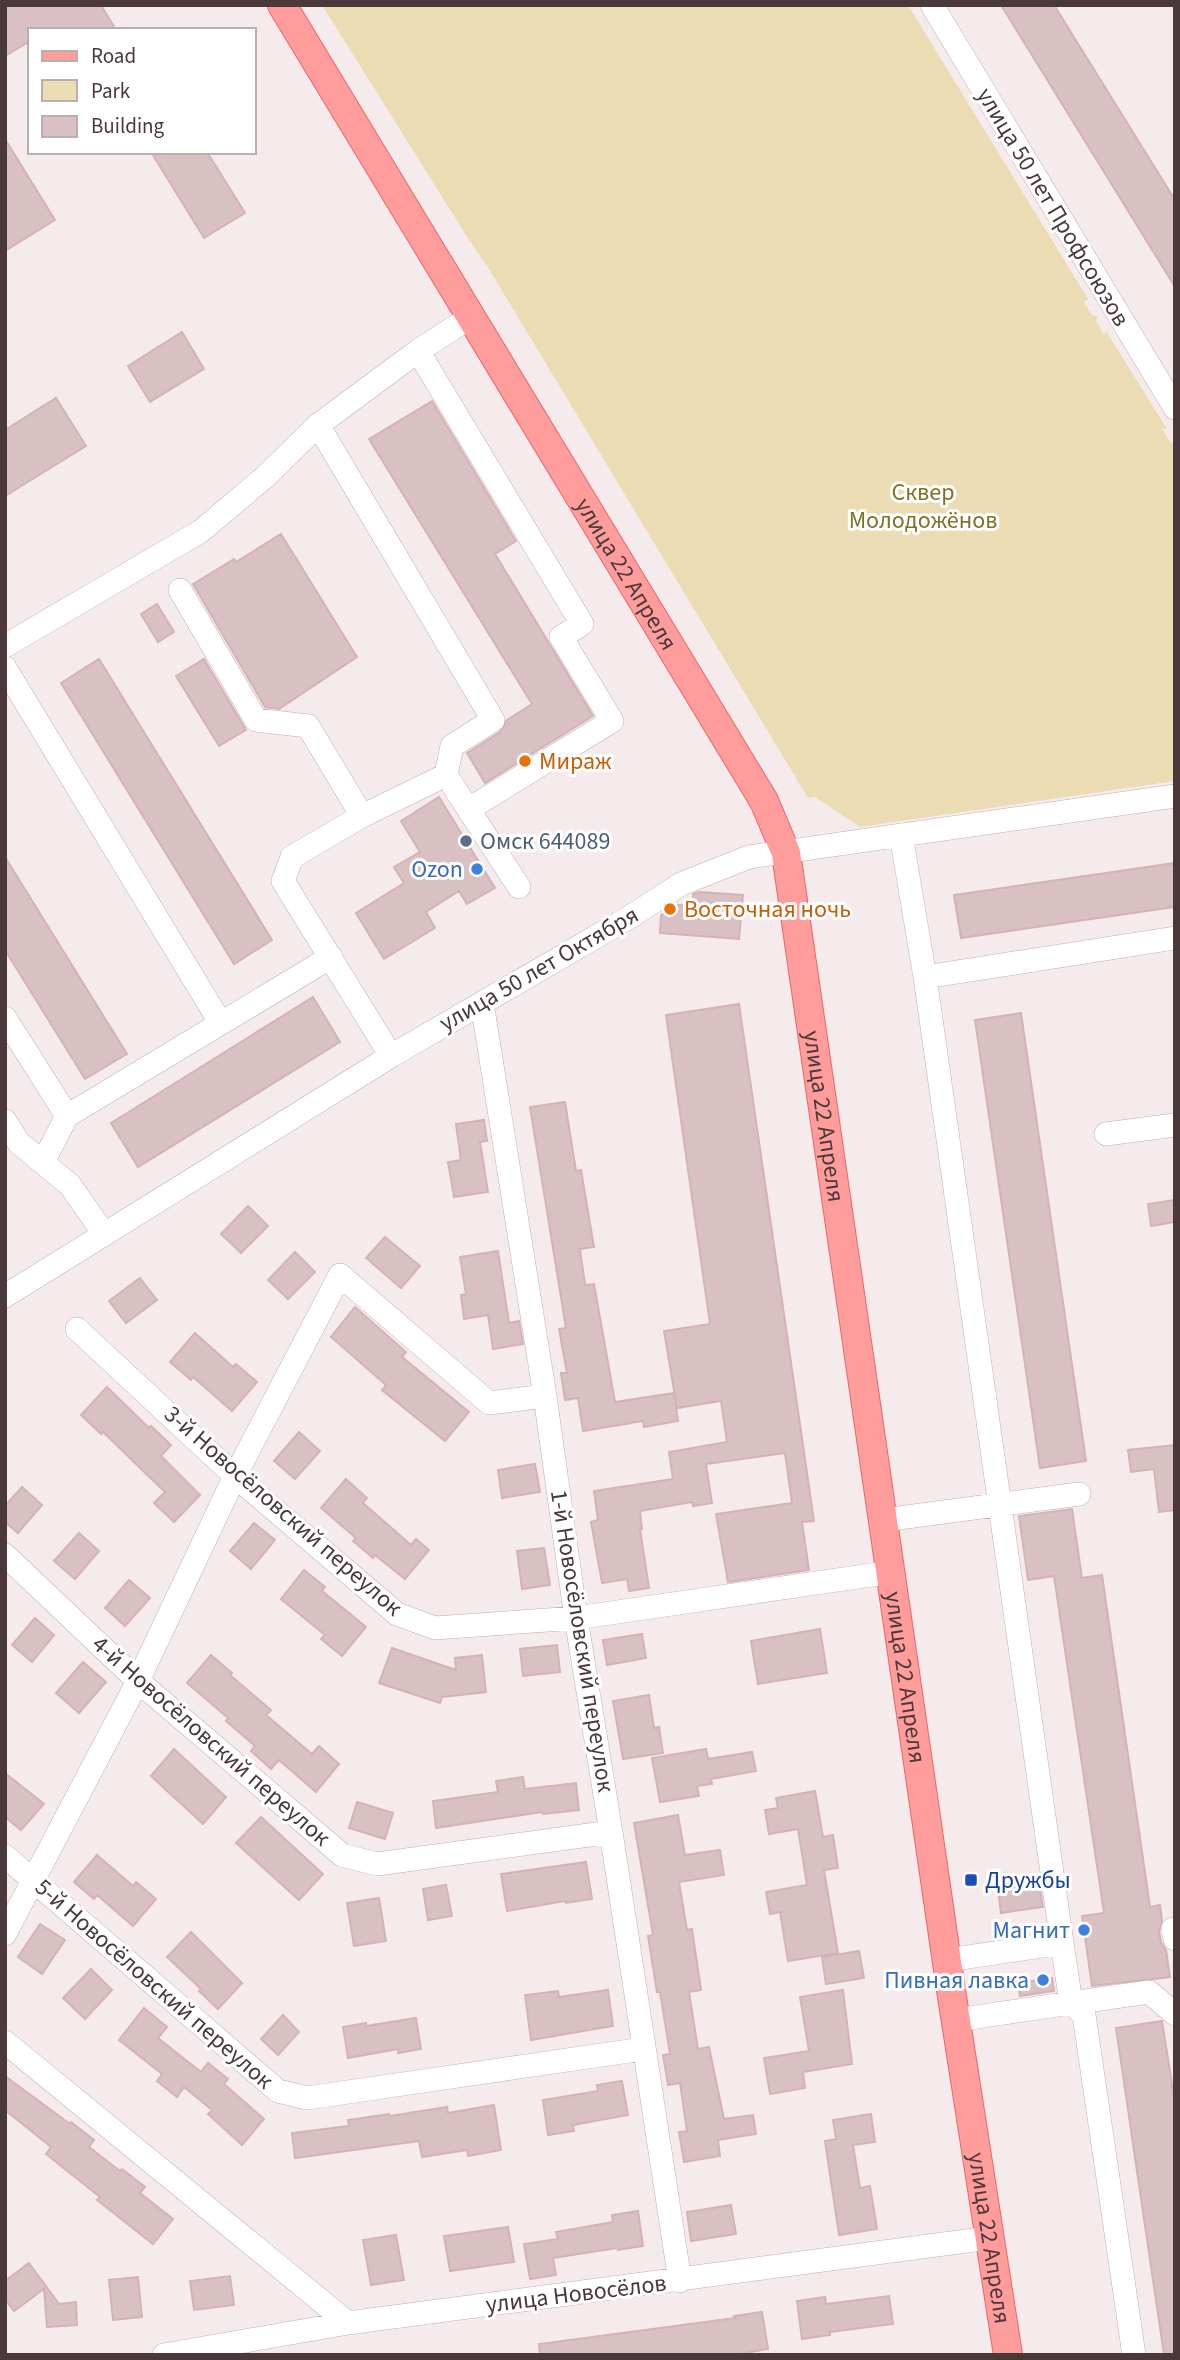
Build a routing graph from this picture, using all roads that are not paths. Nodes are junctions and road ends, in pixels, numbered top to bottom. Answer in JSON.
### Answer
{"nodes":[{"id":1,"x":282,"y":5,"type":"edge"},
{"id":2,"x":932,"y":5,"type":"edge"},
{"id":3,"x":472,"y":316,"type":"junction"},
{"id":4,"x":418,"y":351,"type":"junction"},
{"id":5,"x":1175,"y":408,"type":"edge"},
{"id":6,"x":318,"y":425,"type":"junction"},
{"id":7,"x":180,"y":590,"type":"dead end"},
{"id":8,"x":5,"y":646,"type":"edge"},
{"id":9,"x":5,"y":668,"type":"edge"},
{"id":10,"x":446,"y":775,"type":"junction"},
{"id":11,"x":1175,"y":796,"type":"edge"},
{"id":12,"x":469,"y":809,"type":"junction"},
{"id":13,"x":362,"y":816,"type":"junction"},
{"id":14,"x":901,"y":835,"type":"junction"},
{"id":15,"x":786,"y":853,"type":"junction"},
{"id":16,"x":519,"y":887,"type":"dead end"},
{"id":17,"x":1175,"y":938,"type":"edge"},
{"id":18,"x":331,"y":957,"type":"junction"},
{"id":19,"x":925,"y":977,"type":"junction"},
{"id":20,"x":482,"y":1003,"type":"junction"},
{"id":21,"x":5,"y":1018,"type":"edge"},
{"id":22,"x":220,"y":1022,"type":"junction"},
{"id":23,"x":391,"y":1056,"type":"junction"},
{"id":24,"x":67,"y":1116,"type":"junction"},
{"id":25,"x":5,"y":1121,"type":"edge"},
{"id":26,"x":1175,"y":1125,"type":"edge"},
{"id":27,"x":1106,"y":1134,"type":"dead end"},
{"id":28,"x":43,"y":1162,"type":"junction"},
{"id":29,"x":104,"y":1234,"type":"junction"},
{"id":30,"x":5,"y":1296,"type":"edge"},
{"id":31,"x":77,"y":1329,"type":"dead end"},
{"id":32,"x":545,"y":1396,"type":"junction"},
{"id":33,"x":235,"y":1476,"type":"junction"},
{"id":34,"x":1079,"y":1494,"type":"dead end"},
{"id":35,"x":1001,"y":1506,"type":"junction"},
{"id":36,"x":884,"y":1520,"type":"junction"},
{"id":37,"x":5,"y":1555,"type":"edge"},
{"id":38,"x":892,"y":1572,"type":"junction"},
{"id":39,"x":576,"y":1618,"type":"junction"},
{"id":40,"x":138,"y":1681,"type":"junction"},
{"id":41,"x":611,"y":1832,"type":"junction"},
{"id":42,"x":5,"y":1856,"type":"edge"},
{"id":43,"x":34,"y":1882,"type":"junction"},
{"id":44,"x":5,"y":1934,"type":"edge"},
{"id":45,"x":1062,"y":1943,"type":"junction"},
{"id":46,"x":947,"y":1960,"type":"junction"},
{"id":47,"x":1175,"y":1988,"type":"edge"},
{"id":48,"x":1149,"y":1992,"type":"junction"},
{"id":49,"x":1071,"y":2003,"type":"junction"},
{"id":50,"x":1175,"y":2014,"type":"edge"},
{"id":51,"x":956,"y":2020,"type":"junction"},
{"id":52,"x":5,"y":2042,"type":"edge"},
{"id":53,"x":643,"y":2049,"type":"junction"},
{"id":54,"x":989,"y":2238,"type":"junction"},
{"id":55,"x":680,"y":2281,"type":"junction"},
{"id":56,"x":348,"y":2323,"type":"junction"},
{"id":57,"x":164,"y":2355,"type":"edge"},
{"id":58,"x":1007,"y":2355,"type":"edge"},
{"id":59,"x":1134,"y":2355,"type":"edge"}],
"edges":[{"from":1,"to":3,"type":"main road","name":"улица 22 Апреля"},
{"from":2,"to":5,"type":"street","name":"улица 50 лет Профсоюзов"},
{"from":3,"to":4,"type":"street"},
{"from":3,"to":15,"type":"main road","name":"улица 22 Апреля"},
{"from":4,"to":6,"type":"street"},
{"from":4,"to":12,"type":"street"},
{"from":6,"to":8,"type":"street"},
{"from":6,"to":10,"type":"street"},
{"from":7,"to":13,"type":"street"},
{"from":9,"to":22,"type":"street"},
{"from":10,"to":12,"type":"street"},
{"from":10,"to":13,"type":"street"},
{"from":11,"to":14,"type":"street","name":"улица 50 лет Октября"},
{"from":12,"to":16,"type":"street"},
{"from":13,"to":18,"type":"street"},
{"from":14,"to":15,"type":"street","name":"улица 50 лет Октября"},
{"from":14,"to":19,"type":"street"},
{"from":15,"to":20,"type":"street","name":"улица 50 лет Октября"},
{"from":15,"to":36,"type":"main road","name":"улица 22 Апреля"},
{"from":17,"to":19,"type":"street"},
{"from":18,"to":22,"type":"street"},
{"from":18,"to":23,"type":"street"},
{"from":19,"to":35,"type":"street"},
{"from":20,"to":23,"type":"street","name":"улица 50 лет Октября"},
{"from":20,"to":32,"type":"street","name":"1-й Новосёловский переулок"},
{"from":21,"to":24,"type":"street"},
{"from":22,"to":24,"type":"street"},
{"from":23,"to":29,"type":"street","name":"улица 50 лет Октября"},
{"from":24,"to":28,"type":"street"},
{"from":25,"to":28,"type":"street"},
{"from":26,"to":27,"type":"street"},
{"from":28,"to":29,"type":"street"},
{"from":29,"to":30,"type":"street","name":"улица 50 лет Октября"},
{"from":31,"to":33,"type":"street","name":"3-й Новосёловский переулок"},
{"from":32,"to":33,"type":"street"},
{"from":32,"to":39,"type":"street","name":"1-й Новосёловский переулок"},
{"from":33,"to":39,"type":"street","name":"3-й Новосёловский переулок"},
{"from":33,"to":40,"type":"street"},
{"from":34,"to":35,"type":"street"},
{"from":35,"to":36,"type":"street"},
{"from":35,"to":45,"type":"street"},
{"from":36,"to":38,"type":"main road","name":"улица 22 Апреля"},
{"from":37,"to":40,"type":"street","name":"4-й Новосёловский переулок"},
{"from":38,"to":39,"type":"street","name":"3-й Новосёловский переулок"},
{"from":38,"to":46,"type":"main road","name":"улица 22 Апреля"},
{"from":39,"to":41,"type":"street","name":"1-й Новосёловский переулок"},
{"from":40,"to":41,"type":"street","name":"4-й Новосёловский переулок"},
{"from":40,"to":43,"type":"street"},
{"from":41,"to":53,"type":"street","name":"1-й Новосёловский переулок"},
{"from":42,"to":43,"type":"street","name":"5-й Новосёловский переулок"},
{"from":43,"to":44,"type":"street"},
{"from":43,"to":53,"type":"street","name":"5-й Новосёловский переулок"},
{"from":45,"to":46,"type":"street"},
{"from":45,"to":49,"type":"street"},
{"from":46,"to":51,"type":"main road","name":"улица 22 Апреля"},
{"from":47,"to":48,"type":"street"},
{"from":48,"to":49,"type":"street"},
{"from":48,"to":50,"type":"street"},
{"from":49,"to":51,"type":"street"},
{"from":49,"to":59,"type":"street"},
{"from":51,"to":54,"type":"main road","name":"улица 22 Апреля"},
{"from":52,"to":56,"type":"street"},
{"from":53,"to":55,"type":"street","name":"1-й Новосёловский переулок"},
{"from":54,"to":55,"type":"street","name":"улица Новосёлов"},
{"from":54,"to":58,"type":"main road","name":"улица 22 Апреля"},
{"from":55,"to":56,"type":"street","name":"улица Новосёлов"},
{"from":56,"to":57,"type":"street","name":"улица Новосёлов"}]}
